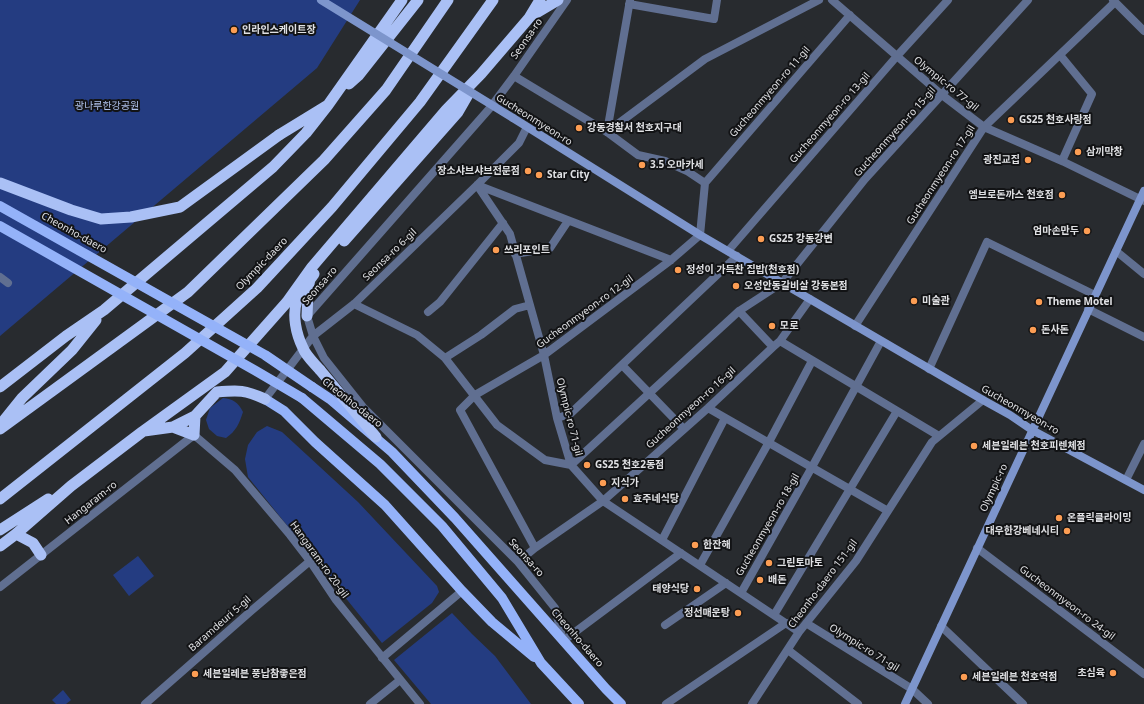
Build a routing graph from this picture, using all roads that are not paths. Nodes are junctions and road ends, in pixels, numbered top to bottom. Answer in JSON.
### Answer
{"nodes":[{"id":1,"x":321,"y":0,"type":"edge"},
{"id":2,"x":402,"y":0,"type":"edge"},
{"id":3,"x":418,"y":0,"type":"edge"},
{"id":4,"x":448,"y":0,"type":"edge"},
{"id":5,"x":493,"y":0,"type":"edge"},
{"id":6,"x":540,"y":0,"type":"edge"},
{"id":7,"x":558,"y":0,"type":"edge"},
{"id":8,"x":567,"y":0,"type":"edge"},
{"id":9,"x":717,"y":0,"type":"edge"},
{"id":10,"x":819,"y":0,"type":"edge"},
{"id":11,"x":832,"y":0,"type":"edge"},
{"id":12,"x":948,"y":0,"type":"edge"},
{"id":13,"x":1028,"y":0,"type":"edge"},
{"id":14,"x":1114,"y":1,"type":"edge"},
{"id":15,"x":630,"y":2,"type":"edge"},
{"id":16,"x":850,"y":15,"type":"junction"},
{"id":17,"x":529,"y":18,"type":"junction"},
{"id":18,"x":1144,"y":31,"type":"edge"},
{"id":19,"x":1060,"y":55,"type":"junction"},
{"id":20,"x":897,"y":56,"type":"junction"},
{"id":21,"x":514,"y":76,"type":"junction"},
{"id":22,"x":336,"y":94,"type":"junction"},
{"id":23,"x":942,"y":95,"type":"junction"},
{"id":24,"x":328,"y":105,"type":"junction"},
{"id":25,"x":984,"y":126,"type":"junction"},
{"id":26,"x":527,"y":127,"type":"junction"},
{"id":27,"x":607,"y":132,"type":"junction"},
{"id":28,"x":1062,"y":162,"type":"junction"},
{"id":29,"x":0,"y":183,"type":"edge"},
{"id":30,"x":705,"y":183,"type":"junction"},
{"id":31,"x":477,"y":185,"type":"junction"},
{"id":32,"x":1144,"y":191,"type":"edge"},
{"id":33,"x":1142,"y":200,"type":"edge"},
{"id":34,"x":0,"y":206,"type":"edge"},
{"id":35,"x":568,"y":221,"type":"junction"},
{"id":36,"x":503,"y":223,"type":"junction"},
{"id":37,"x":0,"y":226,"type":"edge"},
{"id":38,"x":700,"y":234,"type":"junction"},
{"id":39,"x":728,"y":251,"type":"junction"},
{"id":40,"x":1116,"y":251,"type":"junction"},
{"id":41,"x":515,"y":254,"type":"junction"},
{"id":42,"x":737,"y":256,"type":"junction"},
{"id":43,"x":671,"y":260,"type":"junction"},
{"id":44,"x":313,"y":271,"type":"junction"},
{"id":45,"x":1144,"y":274,"type":"edge"},
{"id":46,"x":0,"y":277,"type":"edge"},
{"id":47,"x":782,"y":282,"type":"junction"},
{"id":48,"x":8,"y":283,"type":"dead end"},
{"id":49,"x":1095,"y":295,"type":"junction"},
{"id":50,"x":810,"y":299,"type":"junction"},
{"id":51,"x":354,"y":304,"type":"junction"},
{"id":52,"x":530,"y":305,"type":"junction"},
{"id":53,"x":1088,"y":309,"type":"junction"},
{"id":54,"x":104,"y":310,"type":"junction"},
{"id":55,"x":740,"y":311,"type":"junction"},
{"id":56,"x":428,"y":312,"type":"dead end"},
{"id":57,"x":307,"y":316,"type":"junction"},
{"id":58,"x":855,"y":326,"type":"junction"},
{"id":59,"x":313,"y":336,"type":"junction"},
{"id":60,"x":1144,"y":338,"type":"edge"},
{"id":61,"x":881,"y":341,"type":"junction"},
{"id":62,"x":780,"y":342,"type":"junction"},
{"id":63,"x":772,"y":347,"type":"junction"},
{"id":64,"x":544,"y":355,"type":"junction"},
{"id":65,"x":445,"y":358,"type":"junction"},
{"id":66,"x":812,"y":360,"type":"junction"},
{"id":67,"x":622,"y":365,"type":"junction"},
{"id":68,"x":929,"y":369,"type":"junction"},
{"id":69,"x":225,"y":372,"type":"junction"},
{"id":70,"x":0,"y":387,"type":"edge"},
{"id":71,"x":857,"y":387,"type":"junction"},
{"id":72,"x":218,"y":392,"type":"junction"},
{"id":73,"x":650,"y":393,"type":"junction"},
{"id":74,"x":474,"y":395,"type":"junction"},
{"id":75,"x":265,"y":399,"type":"junction"},
{"id":76,"x":982,"y":400,"type":"junction"},
{"id":77,"x":708,"y":408,"type":"junction"},
{"id":78,"x":897,"y":411,"type":"junction"},
{"id":79,"x":195,"y":416,"type":"junction"},
{"id":80,"x":557,"y":418,"type":"junction"},
{"id":81,"x":725,"y":418,"type":"junction"},
{"id":82,"x":0,"y":426,"type":"edge"},
{"id":83,"x":173,"y":427,"type":"junction"},
{"id":84,"x":0,"y":429,"type":"edge"},
{"id":85,"x":684,"y":429,"type":"junction"},
{"id":86,"x":1032,"y":430,"type":"junction"},
{"id":87,"x":142,"y":432,"type":"junction"},
{"id":88,"x":194,"y":435,"type":"junction"},
{"id":89,"x":939,"y":436,"type":"junction"},
{"id":90,"x":376,"y":437,"type":"junction"},
{"id":91,"x":769,"y":442,"type":"junction"},
{"id":92,"x":1144,"y":444,"type":"edge"},
{"id":93,"x":571,"y":464,"type":"junction"},
{"id":94,"x":812,"y":467,"type":"junction"},
{"id":95,"x":1126,"y":480,"type":"junction"},
{"id":96,"x":71,"y":486,"type":"junction"},
{"id":97,"x":850,"y":489,"type":"junction"},
{"id":98,"x":1144,"y":490,"type":"edge"},
{"id":99,"x":0,"y":499,"type":"edge"},
{"id":100,"x":603,"y":501,"type":"junction"},
{"id":101,"x":888,"y":510,"type":"junction"},
{"id":102,"x":0,"y":530,"type":"edge"},
{"id":103,"x":16,"y":534,"type":"junction"},
{"id":104,"x":662,"y":540,"type":"junction"},
{"id":105,"x":0,"y":546,"type":"edge"},
{"id":106,"x":535,"y":548,"type":"junction"},
{"id":107,"x":977,"y":548,"type":"junction"},
{"id":108,"x":681,"y":553,"type":"junction"},
{"id":109,"x":41,"y":556,"type":"junction"},
{"id":110,"x":310,"y":562,"type":"junction"},
{"id":111,"x":518,"y":562,"type":"junction"},
{"id":112,"x":700,"y":565,"type":"junction"},
{"id":113,"x":726,"y":583,"type":"junction"},
{"id":114,"x":0,"y":587,"type":"edge"},
{"id":115,"x":462,"y":591,"type":"junction"},
{"id":116,"x":741,"y":593,"type":"junction"},
{"id":117,"x":774,"y":615,"type":"junction"},
{"id":118,"x":786,"y":623,"type":"junction"},
{"id":119,"x":806,"y":623,"type":"junction"},
{"id":120,"x":665,"y":625,"type":"dead end"},
{"id":121,"x":941,"y":626,"type":"junction"},
{"id":122,"x":799,"y":632,"type":"junction"},
{"id":123,"x":563,"y":640,"type":"junction"},
{"id":124,"x":788,"y":650,"type":"junction"},
{"id":125,"x":382,"y":658,"type":"junction"},
{"id":126,"x":542,"y":663,"type":"junction"},
{"id":127,"x":1144,"y":674,"type":"edge"},
{"id":128,"x":400,"y":680,"type":"junction"},
{"id":129,"x":912,"y":689,"type":"junction"},
{"id":130,"x":145,"y":704,"type":"edge"},
{"id":131,"x":370,"y":704,"type":"edge"},
{"id":132,"x":420,"y":704,"type":"edge"},
{"id":133,"x":579,"y":704,"type":"edge"},
{"id":134,"x":620,"y":704,"type":"edge"},
{"id":135,"x":666,"y":704,"type":"edge"},
{"id":136,"x":752,"y":704,"type":"edge"},
{"id":137,"x":858,"y":704,"type":"edge"},
{"id":138,"x":905,"y":704,"type":"edge"},
{"id":139,"x":928,"y":704,"type":"edge"},
{"id":140,"x":1023,"y":704,"type":"edge"}],
"edges":[{"from":1,"to":26,"type":"main road","name":"Gucheonmyeon-ro","bridge":true},
{"from":2,"to":22,"type":"highway"},
{"from":3,"to":22,"type":"highway"},
{"from":4,"to":84,"type":"highway"},
{"from":5,"to":99,"type":"highway","name":"Olympic-daero"},
{"from":6,"to":17,"type":"highway"},
{"from":7,"to":17,"type":"highway"},
{"from":8,"to":21,"type":"street","name":"Seonsa-ro"},
{"from":9,"to":15,"type":"street"},
{"from":10,"to":27,"type":"street"},
{"from":11,"to":16,"type":"street","name":"Olympic-ro 77-gil"},
{"from":12,"to":20,"type":"street","name":"Gucheonmyeon-ro 13-gil"},
{"from":13,"to":23,"type":"street","name":"Gucheonmyeon-ro 15-gil"},
{"from":14,"to":18,"type":"street"},
{"from":14,"to":19,"type":"street","name":"Gucheonmyeon-ro 17-gil"},
{"from":15,"to":27,"type":"street"},
{"from":16,"to":20,"type":"street","name":"Olympic-ro 77-gil"},
{"from":16,"to":30,"type":"street","name":"Gucheonmyeon-ro 11-gil"},
{"from":17,"to":44,"type":"highway"},
{"from":19,"to":25,"type":"street","name":"Gucheonmyeon-ro 17-gil"},
{"from":19,"to":28,"type":"street"},
{"from":20,"to":23,"type":"street","name":"Olympic-ro 77-gil"},
{"from":20,"to":39,"type":"street","name":"Gucheonmyeon-ro 13-gil"},
{"from":21,"to":27,"type":"street"},
{"from":21,"to":57,"type":"street","name":"Seonsa-ro"},
{"from":22,"to":24,"type":"highway"},
{"from":23,"to":25,"type":"street","name":"Olympic-ro 77-gil"},
{"from":23,"to":47,"type":"street","name":"Gucheonmyeon-ro 15-gil"},
{"from":24,"to":29,"type":"highway","bridge":true},
{"from":24,"to":54,"type":"highway"},
{"from":25,"to":28,"type":"street","name":"Olympic-ro 77-gil"},
{"from":25,"to":58,"type":"street","name":"Gucheonmyeon-ro 17-gil"},
{"from":26,"to":31,"type":"street","name":"Seonsa-ro 6-gil"},
{"from":26,"to":38,"type":"main road","name":"Gucheonmyeon-ro"},
{"from":27,"to":30,"type":"street"},
{"from":28,"to":33,"type":"street","name":"Olympic-ro 77-gil"},
{"from":30,"to":38,"type":"street"},
{"from":31,"to":35,"type":"street"},
{"from":31,"to":36,"type":"street","name":"Olympic-ro 71-gil"},
{"from":31,"to":51,"type":"street","name":"Seonsa-ro 6-gil"},
{"from":32,"to":33,"type":"main road","name":"Olympic-ro"},
{"from":33,"to":40,"type":"main road","name":"Olympic-ro"},
{"from":34,"to":90,"type":"main road","name":"Cheonho-daero","bridge":true},
{"from":35,"to":41,"type":"street"},
{"from":35,"to":43,"type":"street"},
{"from":36,"to":41,"type":"street","name":"Olympic-ro 71-gil"},
{"from":36,"to":56,"type":"street"},
{"from":37,"to":126,"type":"main road","bridge":true},
{"from":38,"to":39,"type":"main road","name":"Gucheonmyeon-ro"},
{"from":38,"to":43,"type":"street","name":"Gucheonmyeon-ro 12-gil"},
{"from":39,"to":42,"type":"main road","name":"Gucheonmyeon-ro"},
{"from":40,"to":45,"type":"street"},
{"from":40,"to":49,"type":"main road","name":"Olympic-ro"},
{"from":41,"to":52,"type":"street","name":"Olympic-ro 71-gil"},
{"from":42,"to":47,"type":"main road","name":"Gucheonmyeon-ro"},
{"from":42,"to":67,"type":"street"},
{"from":43,"to":64,"type":"street","name":"Gucheonmyeon-ro 12-gil"},
{"from":44,"to":57,"type":"highway"},
{"from":44,"to":69,"type":"highway"},
{"from":44,"to":90,"type":"highway","bridge":true},
{"from":46,"to":48,"type":"street"},
{"from":47,"to":50,"type":"main road","name":"Gucheonmyeon-ro"},
{"from":47,"to":55,"type":"street","name":"Gucheonmyeon-ro 15-gil"},
{"from":49,"to":53,"type":"main road","name":"Olympic-ro"},
{"from":49,"to":68,"type":"street"},
{"from":50,"to":58,"type":"main road","name":"Gucheonmyeon-ro"},
{"from":50,"to":62,"type":"street","name":"Gucheonmyeon-ro 16-gil"},
{"from":51,"to":59,"type":"street","name":"Seonsa-ro 6-gil"},
{"from":51,"to":65,"type":"street"},
{"from":52,"to":64,"type":"street","name":"Olympic-ro 71-gil"},
{"from":52,"to":65,"type":"street"},
{"from":53,"to":60,"type":"street"},
{"from":53,"to":86,"type":"main road","name":"Olympic-ro"},
{"from":54,"to":70,"type":"highway"},
{"from":54,"to":82,"type":"highway"},
{"from":55,"to":63,"type":"street"},
{"from":55,"to":73,"type":"street","name":"Gucheonmyeon-ro 15-gil"},
{"from":57,"to":59,"type":"street","name":"Seonsa-ro"},
{"from":58,"to":61,"type":"main road","name":"Gucheonmyeon-ro"},
{"from":59,"to":75,"type":"street","name":"Seonsa-ro 6-gil"},
{"from":59,"to":111,"type":"street","name":"Seonsa-ro"},
{"from":61,"to":68,"type":"main road","name":"Gucheonmyeon-ro"},
{"from":61,"to":71,"type":"street","name":"Gucheonmyeon-ro 18-gil"},
{"from":62,"to":63,"type":"street","name":"Gucheonmyeon-ro 16-gil"},
{"from":62,"to":66,"type":"street"},
{"from":63,"to":77,"type":"street","name":"Gucheonmyeon-ro 16-gil"},
{"from":64,"to":74,"type":"street","name":"Gucheonmyeon-ro 12-gil"},
{"from":64,"to":80,"type":"street","name":"Olympic-ro 71-gil"},
{"from":65,"to":74,"type":"street"},
{"from":66,"to":71,"type":"street"},
{"from":66,"to":91,"type":"street"},
{"from":67,"to":73,"type":"street"},
{"from":67,"to":80,"type":"street"},
{"from":68,"to":76,"type":"main road","name":"Gucheonmyeon-ro"},
{"from":69,"to":72,"type":"highway"},
{"from":69,"to":87,"type":"highway"},
{"from":71,"to":78,"type":"street"},
{"from":71,"to":94,"type":"street","name":"Gucheonmyeon-ro 18-gil"},
{"from":72,"to":75,"type":"highway"},
{"from":72,"to":79,"type":"highway"},
{"from":73,"to":85,"type":"street"},
{"from":73,"to":93,"type":"street","name":"Gucheonmyeon-ro 15-gil"},
{"from":74,"to":93,"type":"street"},
{"from":74,"to":106,"type":"street","name":"Gucheonmyeon-ro 12-gil"},
{"from":75,"to":115,"type":"main road"},
{"from":76,"to":86,"type":"main road","name":"Gucheonmyeon-ro"},
{"from":76,"to":89,"type":"street","name":"Cheonho-daero 151-gil"},
{"from":77,"to":81,"type":"street","name":"Gucheonmyeon-ro 18-gil"},
{"from":77,"to":85,"type":"street","name":"Gucheonmyeon-ro 16-gil"},
{"from":78,"to":89,"type":"street"},
{"from":78,"to":97,"type":"street"},
{"from":79,"to":83,"type":"highway"},
{"from":79,"to":88,"type":"highway"},
{"from":80,"to":93,"type":"street","name":"Olympic-ro 71-gil"},
{"from":81,"to":91,"type":"street","name":"Gucheonmyeon-ro 18-gil"},
{"from":81,"to":104,"type":"street"},
{"from":83,"to":87,"type":"highway"},
{"from":83,"to":88,"type":"highway"},
{"from":85,"to":100,"type":"street","name":"Gucheonmyeon-ro 16-gil"},
{"from":86,"to":95,"type":"main road","name":"Gucheonmyeon-ro"},
{"from":86,"to":107,"type":"main road","name":"Olympic-ro"},
{"from":87,"to":96,"type":"highway"},
{"from":88,"to":109,"type":"street","name":"Hangaram-ro"},
{"from":88,"to":110,"type":"street","name":"Hangaram-ro 20-gil"},
{"from":89,"to":101,"type":"street","name":"Cheonho-daero 151-gil"},
{"from":90,"to":123,"type":"main road","name":"Cheonho-daero"},
{"from":91,"to":94,"type":"street","name":"Gucheonmyeon-ro 18-gil"},
{"from":91,"to":112,"type":"street"},
{"from":92,"to":95,"type":"street"},
{"from":93,"to":100,"type":"street","name":"Olympic-ro 71-gil"},
{"from":94,"to":97,"type":"street","name":"Gucheonmyeon-ro 18-gil"},
{"from":94,"to":116,"type":"street","name":"Gucheonmyeon-ro 18-gil"},
{"from":95,"to":98,"type":"main road","name":"Gucheonmyeon-ro"},
{"from":96,"to":102,"type":"highway"},
{"from":96,"to":103,"type":"highway"},
{"from":97,"to":101,"type":"street"},
{"from":97,"to":117,"type":"street"},
{"from":100,"to":104,"type":"street","name":"Olympic-ro 71-gil"},
{"from":100,"to":106,"type":"street","name":"Gucheonmyeon-ro 16-gil"},
{"from":101,"to":119,"type":"street","name":"Cheonho-daero 151-gil"},
{"from":103,"to":105,"type":"highway"},
{"from":103,"to":109,"type":"highway"},
{"from":104,"to":108,"type":"street","name":"Olympic-ro 71-gil"},
{"from":106,"to":111,"type":"street","name":"Gucheonmyeon-ro 16-gil"},
{"from":107,"to":121,"type":"main road","name":"Olympic-ro"},
{"from":107,"to":127,"type":"street","name":"Gucheonmyeon-ro 24-gil"},
{"from":108,"to":112,"type":"street","name":"Olympic-ro 71-gil"},
{"from":108,"to":123,"type":"street"},
{"from":109,"to":114,"type":"street","name":"Hangaram-ro"},
{"from":110,"to":125,"type":"street","name":"Hangaram-ro 20-gil"},
{"from":110,"to":130,"type":"street","name":"Baramdeuri 5-gil"},
{"from":111,"to":123,"type":"street","name":"Seonsa-ro"},
{"from":112,"to":113,"type":"street","name":"Olympic-ro 71-gil"},
{"from":113,"to":116,"type":"street","name":"Olympic-ro 71-gil"},
{"from":113,"to":120,"type":"street"},
{"from":115,"to":125,"type":"street"},
{"from":115,"to":126,"type":"main road"},
{"from":116,"to":117,"type":"street","name":"Olympic-ro 71-gil"},
{"from":117,"to":118,"type":"street","name":"Olympic-ro 71-gil"},
{"from":118,"to":122,"type":"street","name":"Olympic-ro 71-gil"},
{"from":118,"to":135,"type":"street"},
{"from":119,"to":122,"type":"street","name":"Cheonho-daero 151-gil"},
{"from":119,"to":129,"type":"street","name":"Olympic-ro 71-gil"},
{"from":121,"to":129,"type":"main road","name":"Olympic-ro"},
{"from":121,"to":140,"type":"street"},
{"from":122,"to":124,"type":"street","name":"Cheonho-daero 151-gil"},
{"from":123,"to":134,"type":"main road","name":"Cheonho-daero"},
{"from":124,"to":136,"type":"street","name":"Cheonho-daero 151-gil"},
{"from":124,"to":137,"type":"street"},
{"from":125,"to":128,"type":"street","name":"Hangaram-ro 20-gil"},
{"from":126,"to":133,"type":"main road"},
{"from":128,"to":131,"type":"street"},
{"from":128,"to":132,"type":"street","name":"Hangaram-ro 20-gil"},
{"from":129,"to":138,"type":"main road","name":"Olympic-ro"},
{"from":129,"to":139,"type":"street"}]}
